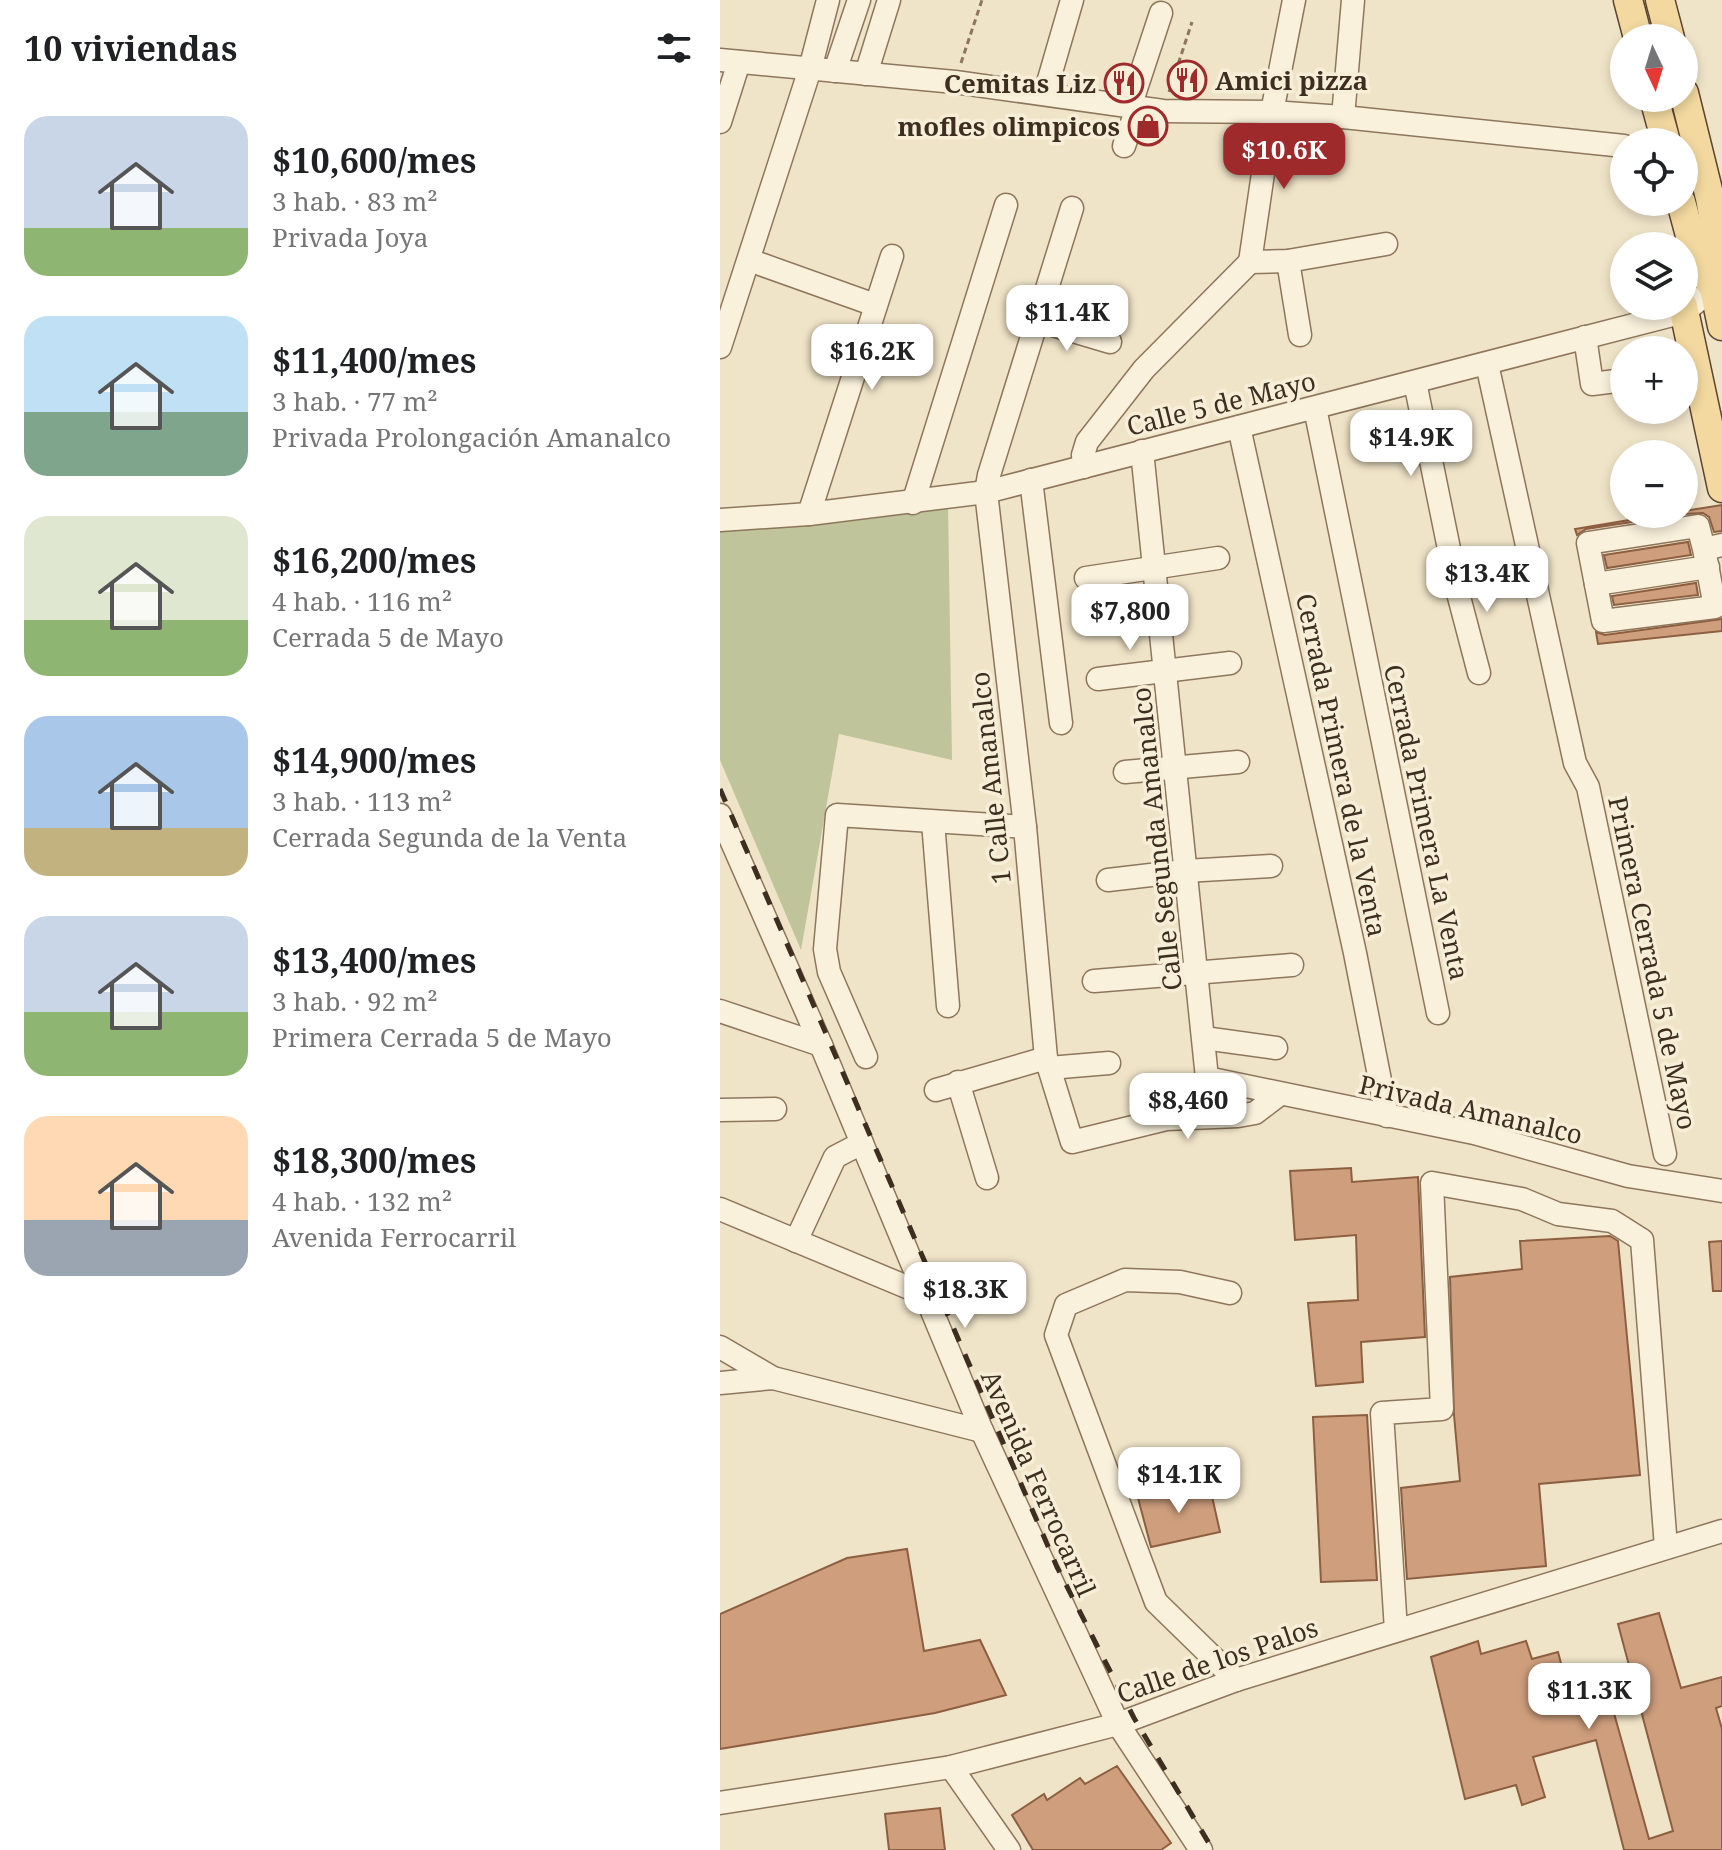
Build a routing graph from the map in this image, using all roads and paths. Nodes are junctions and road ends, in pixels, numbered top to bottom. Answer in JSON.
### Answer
{"nodes":[{"id":1,"x":828,"y":0,"type":"edge"},
{"id":2,"x":859,"y":0,"type":"edge"},
{"id":3,"x":889,"y":0,"type":"edge"},
{"id":4,"x":982,"y":0,"type":"edge"},
{"id":5,"x":1072,"y":0,"type":"edge"},
{"id":6,"x":1294,"y":0,"type":"edge"},
{"id":7,"x":1353,"y":0,"type":"edge"},
{"id":8,"x":1628,"y":0,"type":"edge"},
{"id":9,"x":1660,"y":0,"type":"edge"},
{"id":10,"x":1161,"y":13,"type":"dead end"},
{"id":11,"x":1192,"y":22,"type":"dead end"},
{"id":12,"x":1634,"y":24,"type":"edge"},
{"id":13,"x":1666,"y":24,"type":"edge"},
{"id":14,"x":730,"y":61,"type":"edge"},
{"id":15,"x":810,"y":69,"type":"junction"},
{"id":16,"x":835,"y":71,"type":"junction"},
{"id":17,"x":866,"y":74,"type":"junction"},
{"id":18,"x":955,"y":82,"type":"junction"},
{"id":19,"x":1045,"y":93,"type":"junction"},
{"id":20,"x":1133,"y":108,"type":"junction"},
{"id":21,"x":1163,"y":111,"type":"junction"},
{"id":22,"x":1272,"y":112,"type":"junction"},
{"id":23,"x":1343,"y":117,"type":"junction"},
{"id":24,"x":720,"y":122,"type":"edge"},
{"id":25,"x":1610,"y":145,"type":"edge"},
{"id":26,"x":1124,"y":146,"type":"dead end"},
{"id":27,"x":1698,"y":176,"type":"edge"},
{"id":28,"x":1006,"y":205,"type":"dead end"},
{"id":29,"x":1072,"y":208,"type":"dead end"},
{"id":30,"x":1685,"y":216,"type":"edge"},
{"id":31,"x":1386,"y":244,"type":"dead end"},
{"id":32,"x":892,"y":256,"type":"dead end"},
{"id":33,"x":749,"y":260,"type":"junction"},
{"id":34,"x":1288,"y":261,"type":"junction"},
{"id":35,"x":1250,"y":262,"type":"junction"},
{"id":36,"x":1718,"y":288,"type":"edge"},
{"id":37,"x":1698,"y":300,"type":"edge"},
{"id":38,"x":875,"y":305,"type":"junction"},
{"id":39,"x":1036,"y":320,"type":"junction"},
{"id":40,"x":1645,"y":320,"type":"edge"},
{"id":41,"x":1686,"y":320,"type":"edge"},
{"id":42,"x":1722,"y":326,"type":"edge"},
{"id":43,"x":1300,"y":335,"type":"dead end"},
{"id":44,"x":1585,"y":337,"type":"junction"},
{"id":45,"x":1110,"y":342,"type":"dead end"},
{"id":46,"x":720,"y":347,"type":"edge"},
{"id":47,"x":1487,"y":364,"type":"junction"},
{"id":48,"x":1415,"y":382,"type":"junction"},
{"id":49,"x":1610,"y":382,"type":"edge"},
{"id":50,"x":1315,"y":408,"type":"junction"},
{"id":51,"x":1239,"y":427,"type":"junction"},
{"id":52,"x":1142,"y":451,"type":"junction"},
{"id":53,"x":1084,"y":467,"type":"junction"},
{"id":54,"x":1031,"y":480,"type":"junction"},
{"id":55,"x":1722,"y":488,"type":"edge"},
{"id":56,"x":986,"y":492,"type":"junction"},
{"id":57,"x":913,"y":503,"type":"junction"},
{"id":58,"x":809,"y":514,"type":"junction"},
{"id":59,"x":720,"y":520,"type":"edge"},
{"id":60,"x":1711,"y":554,"type":"edge"},
{"id":61,"x":1218,"y":558,"type":"dead end"},
{"id":62,"x":1154,"y":568,"type":"junction"},
{"id":63,"x":1086,"y":578,"type":"dead end"},
{"id":64,"x":1596,"y":584,"type":"junction"},
{"id":65,"x":1230,"y":663,"type":"dead end"},
{"id":66,"x":1166,"y":671,"type":"junction"},
{"id":67,"x":1479,"y":673,"type":"dead end"},
{"id":68,"x":1098,"y":679,"type":"dead end"},
{"id":69,"x":1061,"y":723,"type":"dead end"},
{"id":70,"x":1238,"y":762,"type":"dead end"},
{"id":71,"x":1177,"y":768,"type":"junction"},
{"id":72,"x":1125,"y":772,"type":"dead end"},
{"id":73,"x":720,"y":815,"type":"edge"},
{"id":74,"x":933,"y":822,"type":"junction"},
{"id":75,"x":1025,"y":827,"type":"junction"},
{"id":76,"x":1271,"y":866,"type":"dead end"},
{"id":77,"x":1185,"y":871,"type":"junction"},
{"id":78,"x":1108,"y":880,"type":"dead end"},
{"id":79,"x":1292,"y":965,"type":"dead end"},
{"id":80,"x":1198,"y":974,"type":"junction"},
{"id":81,"x":1094,"y":981,"type":"dead end"},
{"id":82,"x":948,"y":1006,"type":"dead end"},
{"id":83,"x":720,"y":1011,"type":"edge"},
{"id":84,"x":1438,"y":1013,"type":"dead end"},
{"id":85,"x":1204,"y":1038,"type":"junction"},
{"id":86,"x":821,"y":1045,"type":"junction"},
{"id":87,"x":1276,"y":1048,"type":"dead end"},
{"id":88,"x":866,"y":1057,"type":"dead end"},
{"id":89,"x":1047,"y":1063,"type":"junction"},
{"id":90,"x":1109,"y":1063,"type":"dead end"},
{"id":91,"x":1207,"y":1078,"type":"joint"},
{"id":92,"x":958,"y":1082,"type":"junction"},
{"id":93,"x":936,"y":1090,"type":"dead end"},
{"id":94,"x":1280,"y":1094,"type":"junction"},
{"id":95,"x":775,"y":1109,"type":"dead end"},
{"id":96,"x":720,"y":1110,"type":"edge"},
{"id":97,"x":1387,"y":1116,"type":"junction"},
{"id":98,"x":862,"y":1143,"type":"junction"},
{"id":99,"x":1665,"y":1154,"type":"dead end"},
{"id":100,"x":987,"y":1178,"type":"dead end"},
{"id":101,"x":1722,"y":1191,"type":"edge"},
{"id":102,"x":720,"y":1209,"type":"edge"},
{"id":103,"x":796,"y":1241,"type":"junction"},
{"id":104,"x":1230,"y":1293,"type":"dead end"},
{"id":105,"x":926,"y":1295,"type":"junction"},
{"id":106,"x":720,"y":1347,"type":"edge"},
{"id":107,"x":773,"y":1378,"type":"junction"},
{"id":108,"x":720,"y":1383,"type":"edge"},
{"id":109,"x":982,"y":1431,"type":"junction"},
{"id":110,"x":1722,"y":1531,"type":"edge"},
{"id":111,"x":1666,"y":1547,"type":"junction"},
{"id":112,"x":1396,"y":1630,"type":"junction"},
{"id":113,"x":1236,"y":1680,"type":"junction"},
{"id":114,"x":1118,"y":1724,"type":"junction"},
{"id":115,"x":951,"y":1767,"type":"junction"},
{"id":116,"x":720,"y":1803,"type":"edge"},
{"id":117,"x":1009,"y":1850,"type":"edge"},
{"id":118,"x":1201,"y":1850,"type":"edge"}],
"edges":[{"from":1,"to":15,"type":"street"},
{"from":2,"to":16,"type":"street"},
{"from":3,"to":17,"type":"street"},
{"from":4,"to":18,"type":"path"},
{"from":5,"to":19,"type":"street"},
{"from":6,"to":22,"type":"street"},
{"from":7,"to":23,"type":"street"},
{"from":8,"to":12,"type":"main road"},
{"from":9,"to":13,"type":"main road"},
{"from":10,"to":20,"type":"street"},
{"from":11,"to":21,"type":"path"},
{"from":14,"to":15,"type":"street"},
{"from":14,"to":24,"type":"street"},
{"from":15,"to":16,"type":"street"},
{"from":15,"to":33,"type":"street"},
{"from":16,"to":17,"type":"street"},
{"from":17,"to":18,"type":"street"},
{"from":18,"to":19,"type":"street"},
{"from":19,"to":20,"type":"street"},
{"from":20,"to":21,"type":"street"},
{"from":20,"to":26,"type":"street"},
{"from":21,"to":22,"type":"street"},
{"from":22,"to":23,"type":"street"},
{"from":22,"to":35,"type":"street"},
{"from":23,"to":25,"type":"street"},
{"from":27,"to":36,"type":"main road"},
{"from":28,"to":57,"type":"street"},
{"from":29,"to":39,"type":"street"},
{"from":30,"to":36,"type":"main road"},
{"from":31,"to":34,"type":"street"},
{"from":32,"to":38,"type":"street"},
{"from":33,"to":38,"type":"street"},
{"from":33,"to":46,"type":"street"},
{"from":34,"to":35,"type":"street"},
{"from":34,"to":43,"type":"street"},
{"from":35,"to":53,"type":"street"},
{"from":36,"to":37,"type":"street","name":"Calle 5 de Mayo"},
{"from":36,"to":42,"type":"main road"},
{"from":38,"to":58,"type":"street"},
{"from":39,"to":45,"type":"street"},
{"from":39,"to":56,"type":"street"},
{"from":40,"to":44,"type":"street","name":"Calle 5 de Mayo"},
{"from":41,"to":55,"type":"main road"},
{"from":44,"to":47,"type":"street","name":"Calle 5 de Mayo"},
{"from":44,"to":49,"type":"street"},
{"from":47,"to":48,"type":"street","name":"Calle 5 de Mayo"},
{"from":47,"to":99,"type":"street","name":"Primera Cerrada 5 de Mayo"},
{"from":48,"to":50,"type":"street","name":"Calle 5 de Mayo"},
{"from":48,"to":67,"type":"street"},
{"from":50,"to":51,"type":"street","name":"Calle 5 de Mayo"},
{"from":50,"to":84,"type":"street","name":"Cerrada Primera La Venta"},
{"from":51,"to":52,"type":"street","name":"Calle 5 de Mayo"},
{"from":51,"to":97,"type":"street","name":"Cerrada Primera de la Venta"},
{"from":52,"to":53,"type":"street","name":"Calle 5 de Mayo"},
{"from":52,"to":62,"type":"street","name":"Calle Segunda Amanalco"},
{"from":53,"to":54,"type":"street","name":"Calle 5 de Mayo"},
{"from":54,"to":56,"type":"street","name":"Calle 5 de Mayo"},
{"from":54,"to":69,"type":"street"},
{"from":56,"to":57,"type":"street","name":"Calle 5 de Mayo"},
{"from":56,"to":75,"type":"street","name":"1 Calle Amanalco"},
{"from":57,"to":58,"type":"street","name":"Calle 5 de Mayo"},
{"from":58,"to":59,"type":"street","name":"Calle 5 de Mayo"},
{"from":60,"to":64,"type":"street"},
{"from":60,"to":64,"type":"street"},
{"from":60,"to":64,"type":"street"},
{"from":61,"to":62,"type":"street"},
{"from":62,"to":63,"type":"street"},
{"from":62,"to":66,"type":"street","name":"Calle Segunda Amanalco"},
{"from":65,"to":66,"type":"street"},
{"from":66,"to":68,"type":"street"},
{"from":66,"to":71,"type":"street","name":"Calle Segunda Amanalco"},
{"from":70,"to":71,"type":"street"},
{"from":71,"to":72,"type":"street"},
{"from":71,"to":77,"type":"street","name":"Calle Segunda Amanalco"},
{"from":73,"to":86,"type":"street","name":"Avenida Ferrocarril"},
{"from":74,"to":75,"type":"street"},
{"from":74,"to":82,"type":"street"},
{"from":74,"to":88,"type":"street"},
{"from":75,"to":89,"type":"street","name":"1 Calle Amanalco"},
{"from":76,"to":77,"type":"street"},
{"from":77,"to":78,"type":"street"},
{"from":77,"to":80,"type":"street","name":"Calle Segunda Amanalco"},
{"from":79,"to":80,"type":"street"},
{"from":80,"to":81,"type":"street"},
{"from":80,"to":85,"type":"street","name":"Calle Segunda Amanalco"},
{"from":83,"to":86,"type":"street"},
{"from":85,"to":87,"type":"street"},
{"from":85,"to":91,"type":"street","name":"Calle Segunda Amanalco"},
{"from":86,"to":98,"type":"street","name":"Avenida Ferrocarril"},
{"from":89,"to":90,"type":"street"},
{"from":89,"to":92,"type":"street"},
{"from":89,"to":94,"type":"street","name":"1 Calle Amanalco"},
{"from":91,"to":94,"type":"street","name":"Privada Amanalco"},
{"from":92,"to":93,"type":"street"},
{"from":92,"to":100,"type":"street"},
{"from":94,"to":97,"type":"street","name":"Privada Amanalco"},
{"from":95,"to":96,"type":"street"},
{"from":97,"to":101,"type":"street","name":"Privada Amanalco"},
{"from":98,"to":103,"type":"street"},
{"from":98,"to":105,"type":"street","name":"Avenida Ferrocarril"},
{"from":102,"to":103,"type":"street"},
{"from":103,"to":105,"type":"street"},
{"from":104,"to":113,"type":"street"},
{"from":105,"to":109,"type":"street","name":"Avenida Ferrocarril"},
{"from":106,"to":107,"type":"street"},
{"from":107,"to":108,"type":"street"},
{"from":107,"to":109,"type":"street"},
{"from":109,"to":114,"type":"street","name":"Avenida Ferrocarril"},
{"from":110,"to":111,"type":"street","name":"Calle de los Palos"},
{"from":111,"to":112,"type":"street","name":"Calle de los Palos"},
{"from":111,"to":112,"type":"street"},
{"from":112,"to":113,"type":"street","name":"Calle de los Palos"},
{"from":113,"to":114,"type":"street","name":"Calle de los Palos"},
{"from":114,"to":115,"type":"street","name":"Calle de los Palos"},
{"from":114,"to":118,"type":"street","name":"Avenida Ferrocarril"},
{"from":115,"to":116,"type":"street","name":"Calle de los Palos"},
{"from":115,"to":117,"type":"street"}]}
